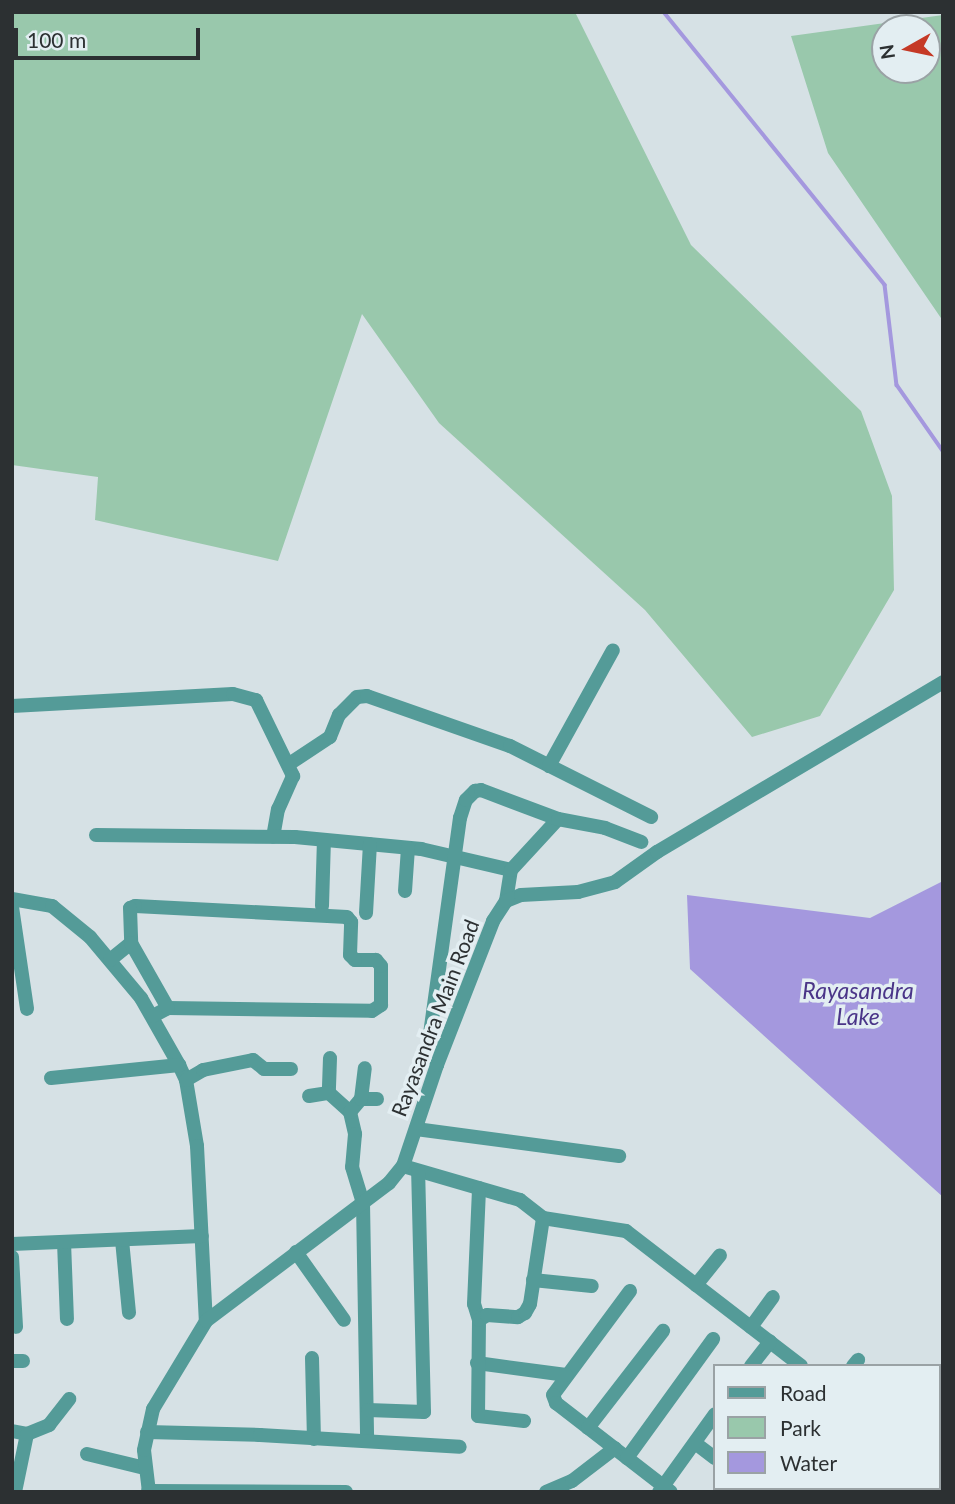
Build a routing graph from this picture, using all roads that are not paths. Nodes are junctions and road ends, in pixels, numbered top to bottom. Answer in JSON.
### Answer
{"nodes":[{"id":1,"x":613,"y":650,"type":"dead end"},
{"id":2,"x":943,"y":682,"type":"edge"},
{"id":3,"x":12,"y":706,"type":"edge"},
{"id":4,"x":289,"y":764,"type":"junction"},
{"id":5,"x":549,"y":766,"type":"junction"},
{"id":6,"x":651,"y":817,"type":"dead end"},
{"id":7,"x":558,"y":819,"type":"junction"},
{"id":8,"x":96,"y":835,"type":"dead end"},
{"id":9,"x":273,"y":837,"type":"junction"},
{"id":10,"x":324,"y":840,"type":"junction"},
{"id":11,"x":641,"y":842,"type":"dead end"},
{"id":12,"x":370,"y":844,"type":"junction"},
{"id":13,"x":408,"y":848,"type":"junction"},
{"id":14,"x":456,"y":857,"type":"junction"},
{"id":15,"x":511,"y":870,"type":"junction"},
{"id":16,"x":405,"y":891,"type":"dead end"},
{"id":17,"x":12,"y":899,"type":"edge"},
{"id":18,"x":506,"y":901,"type":"junction"},
{"id":19,"x":322,"y":906,"type":"dead end"},
{"id":20,"x":12,"y":907,"type":"edge"},
{"id":21,"x":366,"y":913,"type":"dead end"},
{"id":22,"x":131,"y":943,"type":"junction"},
{"id":23,"x":110,"y":960,"type":"junction"},
{"id":24,"x":27,"y":1009,"type":"dead end"},
{"id":25,"x":168,"y":1009,"type":"junction"},
{"id":26,"x":153,"y":1016,"type":"junction"},
{"id":27,"x":330,"y":1058,"type":"dead end"},
{"id":28,"x":179,"y":1065,"type":"junction"},
{"id":29,"x":438,"y":1065,"type":"junction"},
{"id":30,"x":365,"y":1068,"type":"dead end"},
{"id":31,"x":291,"y":1069,"type":"dead end"},
{"id":32,"x":51,"y":1079,"type":"dead end"},
{"id":33,"x":186,"y":1080,"type":"junction"},
{"id":34,"x":329,"y":1093,"type":"junction"},
{"id":35,"x":309,"y":1096,"type":"dead end"},
{"id":36,"x":361,"y":1099,"type":"junction"},
{"id":37,"x":377,"y":1099,"type":"dead end"},
{"id":38,"x":349,"y":1112,"type":"junction"},
{"id":39,"x":416,"y":1129,"type":"junction"},
{"id":40,"x":619,"y":1156,"type":"dead end"},
{"id":41,"x":403,"y":1166,"type":"junction"},
{"id":42,"x":418,"y":1172,"type":"junction"},
{"id":43,"x":480,"y":1188,"type":"junction"},
{"id":44,"x":363,"y":1203,"type":"junction"},
{"id":45,"x":543,"y":1218,"type":"junction"},
{"id":46,"x":202,"y":1236,"type":"junction"},
{"id":47,"x":122,"y":1240,"type":"junction"},
{"id":48,"x":64,"y":1242,"type":"junction"},
{"id":49,"x":12,"y":1244,"type":"edge"},
{"id":50,"x":296,"y":1252,"type":"junction"},
{"id":51,"x":720,"y":1255,"type":"dead end"},
{"id":52,"x":12,"y":1257,"type":"edge"},
{"id":53,"x":533,"y":1280,"type":"junction"},
{"id":54,"x":696,"y":1285,"type":"junction"},
{"id":55,"x":592,"y":1286,"type":"dead end"},
{"id":56,"x":630,"y":1291,"type":"dead end"},
{"id":57,"x":774,"y":1297,"type":"dead end"},
{"id":58,"x":129,"y":1313,"type":"dead end"},
{"id":59,"x":67,"y":1319,"type":"dead end"},
{"id":60,"x":344,"y":1320,"type":"dead end"},
{"id":61,"x":479,"y":1320,"type":"junction"},
{"id":62,"x":206,"y":1321,"type":"junction"},
{"id":63,"x":16,"y":1327,"type":"dead end"},
{"id":64,"x":751,"y":1327,"type":"junction"},
{"id":65,"x":663,"y":1331,"type":"dead end"},
{"id":66,"x":713,"y":1339,"type":"dead end"},
{"id":67,"x":770,"y":1342,"type":"junction"},
{"id":68,"x":312,"y":1359,"type":"dead end"},
{"id":69,"x":477,"y":1363,"type":"junction"},
{"id":70,"x":753,"y":1364,"type":"edge"},
{"id":71,"x":798,"y":1364,"type":"edge"},
{"id":72,"x":566,"y":1375,"type":"junction"},
{"id":73,"x":69,"y":1399,"type":"dead end"},
{"id":74,"x":368,"y":1410,"type":"junction"},
{"id":75,"x":713,"y":1417,"type":"edge"},
{"id":76,"x":524,"y":1421,"type":"dead end"},
{"id":77,"x":588,"y":1428,"type":"junction"},
{"id":78,"x":12,"y":1432,"type":"edge"},
{"id":79,"x":147,"y":1432,"type":"junction"},
{"id":80,"x":27,"y":1434,"type":"junction"},
{"id":81,"x":314,"y":1439,"type":"junction"},
{"id":82,"x":368,"y":1441,"type":"junction"},
{"id":83,"x":695,"y":1443,"type":"junction"},
{"id":84,"x":460,"y":1447,"type":"dead end"},
{"id":85,"x":615,"y":1448,"type":"junction"},
{"id":86,"x":86,"y":1454,"type":"dead end"},
{"id":87,"x":713,"y":1456,"type":"edge"},
{"id":88,"x":627,"y":1458,"type":"junction"},
{"id":89,"x":145,"y":1468,"type":"junction"},
{"id":90,"x":665,"y":1490,"type":"edge"},
{"id":91,"x":15,"y":1492,"type":"edge"},
{"id":92,"x":148,"y":1492,"type":"edge"},
{"id":93,"x":346,"y":1492,"type":"edge"},
{"id":94,"x":546,"y":1492,"type":"edge"}],
"edges":[{"from":1,"to":5,"type":"street"},
{"from":2,"to":18,"type":"street"},
{"from":3,"to":4,"type":"street"},
{"from":4,"to":5,"type":"street"},
{"from":4,"to":9,"type":"street"},
{"from":5,"to":6,"type":"street"},
{"from":7,"to":11,"type":"street"},
{"from":7,"to":14,"type":"street"},
{"from":7,"to":15,"type":"street"},
{"from":8,"to":9,"type":"street"},
{"from":9,"to":10,"type":"street"},
{"from":10,"to":12,"type":"street"},
{"from":10,"to":19,"type":"street"},
{"from":12,"to":13,"type":"street"},
{"from":12,"to":21,"type":"street"},
{"from":13,"to":14,"type":"street"},
{"from":13,"to":16,"type":"street"},
{"from":14,"to":15,"type":"street"},
{"from":14,"to":29,"type":"street"},
{"from":15,"to":18,"type":"street"},
{"from":17,"to":23,"type":"street"},
{"from":18,"to":29,"type":"street","name":"Rayasandra Main Road"},
{"from":20,"to":24,"type":"street"},
{"from":22,"to":23,"type":"street"},
{"from":22,"to":25,"type":"street"},
{"from":22,"to":25,"type":"street"},
{"from":23,"to":26,"type":"street"},
{"from":25,"to":26,"type":"street"},
{"from":26,"to":28,"type":"street"},
{"from":27,"to":34,"type":"street"},
{"from":28,"to":32,"type":"street"},
{"from":28,"to":33,"type":"street"},
{"from":29,"to":39,"type":"street","name":"Rayasandra Main Road"},
{"from":30,"to":36,"type":"street"},
{"from":31,"to":33,"type":"street"},
{"from":33,"to":46,"type":"street"},
{"from":34,"to":35,"type":"street"},
{"from":34,"to":38,"type":"street"},
{"from":36,"to":37,"type":"street"},
{"from":36,"to":38,"type":"street"},
{"from":38,"to":44,"type":"street"},
{"from":39,"to":40,"type":"street"},
{"from":39,"to":41,"type":"street","name":"Rayasandra Main Road"},
{"from":41,"to":42,"type":"street"},
{"from":41,"to":44,"type":"street","name":"Rayasandra Main Road"},
{"from":42,"to":43,"type":"street"},
{"from":42,"to":74,"type":"street"},
{"from":43,"to":45,"type":"street"},
{"from":43,"to":61,"type":"street"},
{"from":44,"to":50,"type":"street","name":"Rayasandra Main Road"},
{"from":44,"to":74,"type":"street"},
{"from":45,"to":53,"type":"street"},
{"from":45,"to":54,"type":"street"},
{"from":46,"to":47,"type":"street"},
{"from":46,"to":62,"type":"street"},
{"from":47,"to":48,"type":"street"},
{"from":47,"to":58,"type":"street"},
{"from":48,"to":49,"type":"street"},
{"from":48,"to":59,"type":"street"},
{"from":50,"to":60,"type":"street"},
{"from":50,"to":62,"type":"street","name":"Rayasandra Main Road"},
{"from":51,"to":54,"type":"street"},
{"from":52,"to":63,"type":"street"},
{"from":53,"to":55,"type":"street"},
{"from":53,"to":61,"type":"street"},
{"from":54,"to":64,"type":"street"},
{"from":56,"to":72,"type":"street"},
{"from":57,"to":64,"type":"street"},
{"from":61,"to":69,"type":"street"},
{"from":62,"to":79,"type":"street","name":"Rayasandra Main Road"},
{"from":64,"to":67,"type":"street"},
{"from":65,"to":77,"type":"street"},
{"from":66,"to":88,"type":"street"},
{"from":67,"to":70,"type":"street"},
{"from":67,"to":71,"type":"street"},
{"from":68,"to":81,"type":"street"},
{"from":69,"to":72,"type":"street"},
{"from":69,"to":76,"type":"street"},
{"from":72,"to":77,"type":"street"},
{"from":73,"to":80,"type":"street"},
{"from":74,"to":82,"type":"street"},
{"from":75,"to":83,"type":"street"},
{"from":77,"to":85,"type":"street"},
{"from":78,"to":80,"type":"street"},
{"from":79,"to":81,"type":"street"},
{"from":79,"to":89,"type":"street","name":"Rayasandra Main Road"},
{"from":80,"to":91,"type":"street"},
{"from":81,"to":82,"type":"street"},
{"from":82,"to":84,"type":"street"},
{"from":83,"to":87,"type":"street"},
{"from":83,"to":90,"type":"street"},
{"from":85,"to":88,"type":"street"},
{"from":85,"to":94,"type":"street"},
{"from":86,"to":89,"type":"street"},
{"from":88,"to":90,"type":"street"},
{"from":89,"to":92,"type":"street","name":"Rayasandra Main Road"},
{"from":92,"to":93,"type":"street"}]}
